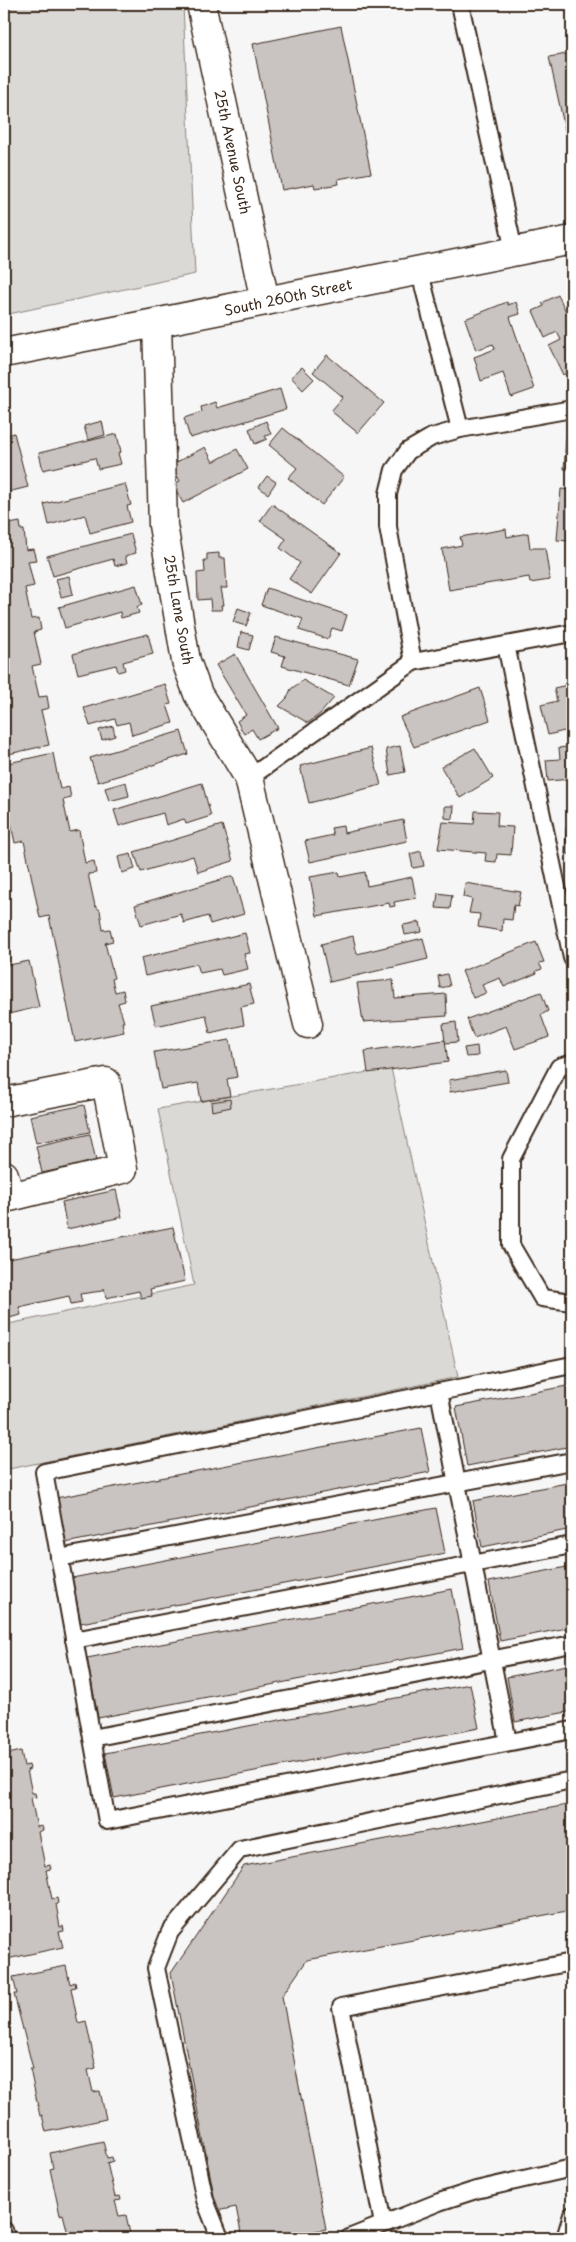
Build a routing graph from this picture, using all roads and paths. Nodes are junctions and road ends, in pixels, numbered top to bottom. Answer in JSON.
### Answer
{"nodes":[{"id":1,"x":201,"y":4,"type":"edge"},
{"id":2,"x":460,"y":4,"type":"edge"},
{"id":3,"x":572,"y":240,"type":"edge"},
{"id":4,"x":514,"y":251,"type":"junction"},
{"id":5,"x":419,"y":270,"type":"junction"},
{"id":6,"x":266,"y":301,"type":"junction"},
{"id":7,"x":157,"y":324,"type":"junction"},
{"id":8,"x":4,"y":353,"type":"edge"},
{"id":9,"x":572,"y":409,"type":"edge"},
{"id":10,"x":460,"y":429,"type":"junction"},
{"id":11,"x":572,"y":633,"type":"edge"},
{"id":12,"x":506,"y":645,"type":"junction"},
{"id":13,"x":413,"y":662,"type":"junction"},
{"id":14,"x":249,"y":778,"type":"junction"},
{"id":15,"x":572,"y":958,"type":"edge"},
{"id":16,"x":308,"y":1024,"type":"dead end"},
{"id":17,"x":572,"y":1063,"type":"edge"},
{"id":18,"x":4,"y":1102,"type":"edge"},
{"id":19,"x":4,"y":1175,"type":"edge"},
{"id":20,"x":572,"y":1302,"type":"edge"},
{"id":21,"x":572,"y":1364,"type":"edge"},
{"id":22,"x":439,"y":1392,"type":"junction"},
{"id":23,"x":572,"y":1461,"type":"edge"},
{"id":24,"x":457,"y":1483,"type":"junction"},
{"id":25,"x":572,"y":1545,"type":"edge"},
{"id":26,"x":59,"y":1558,"type":"junction"},
{"id":27,"x":473,"y":1564,"type":"junction"},
{"id":28,"x":74,"y":1640,"type":"junction"},
{"id":29,"x":572,"y":1644,"type":"edge"},
{"id":30,"x":492,"y":1660,"type":"junction"},
{"id":31,"x":572,"y":1730,"type":"edge"},
{"id":32,"x":92,"y":1738,"type":"junction"},
{"id":33,"x":508,"y":1742,"type":"junction"},
{"id":34,"x":572,"y":1780,"type":"edge"},
{"id":35,"x":572,"y":1962,"type":"edge"},
{"id":36,"x":572,"y":2168,"type":"edge"},
{"id":37,"x":572,"y":2216,"type":"edge"},
{"id":38,"x":383,"y":2224,"type":"junction"},
{"id":39,"x":4,"y":2230,"type":"edge"},
{"id":40,"x":6,"y":2238,"type":"edge"},
{"id":41,"x":220,"y":2238,"type":"edge"},
{"id":42,"x":349,"y":2238,"type":"edge"},
{"id":43,"x":565,"y":2238,"type":"edge"}],
"edges":[{"from":1,"to":6,"type":"street","name":"25th Avenue South"},
{"from":2,"to":4,"type":"lane"},
{"from":3,"to":4,"type":"street","name":"South 260th Street"},
{"from":4,"to":5,"type":"street","name":"South 260th Street"},
{"from":5,"to":6,"type":"street","name":"South 260th Street"},
{"from":5,"to":10,"type":"lane"},
{"from":6,"to":7,"type":"street","name":"South 260th Street"},
{"from":7,"to":8,"type":"street","name":"South 260th Street"},
{"from":7,"to":14,"type":"street","name":"25th Lane South"},
{"from":9,"to":10,"type":"lane"},
{"from":10,"to":13,"type":"lane"},
{"from":11,"to":12,"type":"lane"},
{"from":12,"to":13,"type":"lane"},
{"from":12,"to":15,"type":"lane"},
{"from":13,"to":14,"type":"lane"},
{"from":14,"to":16,"type":"street","name":"25th Lane South"},
{"from":17,"to":20,"type":"lane"},
{"from":18,"to":19,"type":"street"},
{"from":21,"to":22,"type":"lane"},
{"from":22,"to":24,"type":"lane"},
{"from":22,"to":26,"type":"lane"},
{"from":23,"to":24,"type":"lane"},
{"from":24,"to":26,"type":"lane"},
{"from":24,"to":27,"type":"lane"},
{"from":25,"to":27,"type":"lane"},
{"from":26,"to":28,"type":"lane"},
{"from":27,"to":28,"type":"lane"},
{"from":27,"to":30,"type":"lane"},
{"from":28,"to":32,"type":"lane"},
{"from":29,"to":30,"type":"lane"},
{"from":30,"to":32,"type":"lane"},
{"from":30,"to":33,"type":"lane"},
{"from":31,"to":33,"type":"lane"},
{"from":32,"to":33,"type":"lane"},
{"from":34,"to":41,"type":"lane"},
{"from":35,"to":38,"type":"lane"},
{"from":36,"to":38,"type":"lane"},
{"from":37,"to":43,"type":"lane"},
{"from":38,"to":42,"type":"lane"},
{"from":39,"to":40,"type":"lane"}]}
